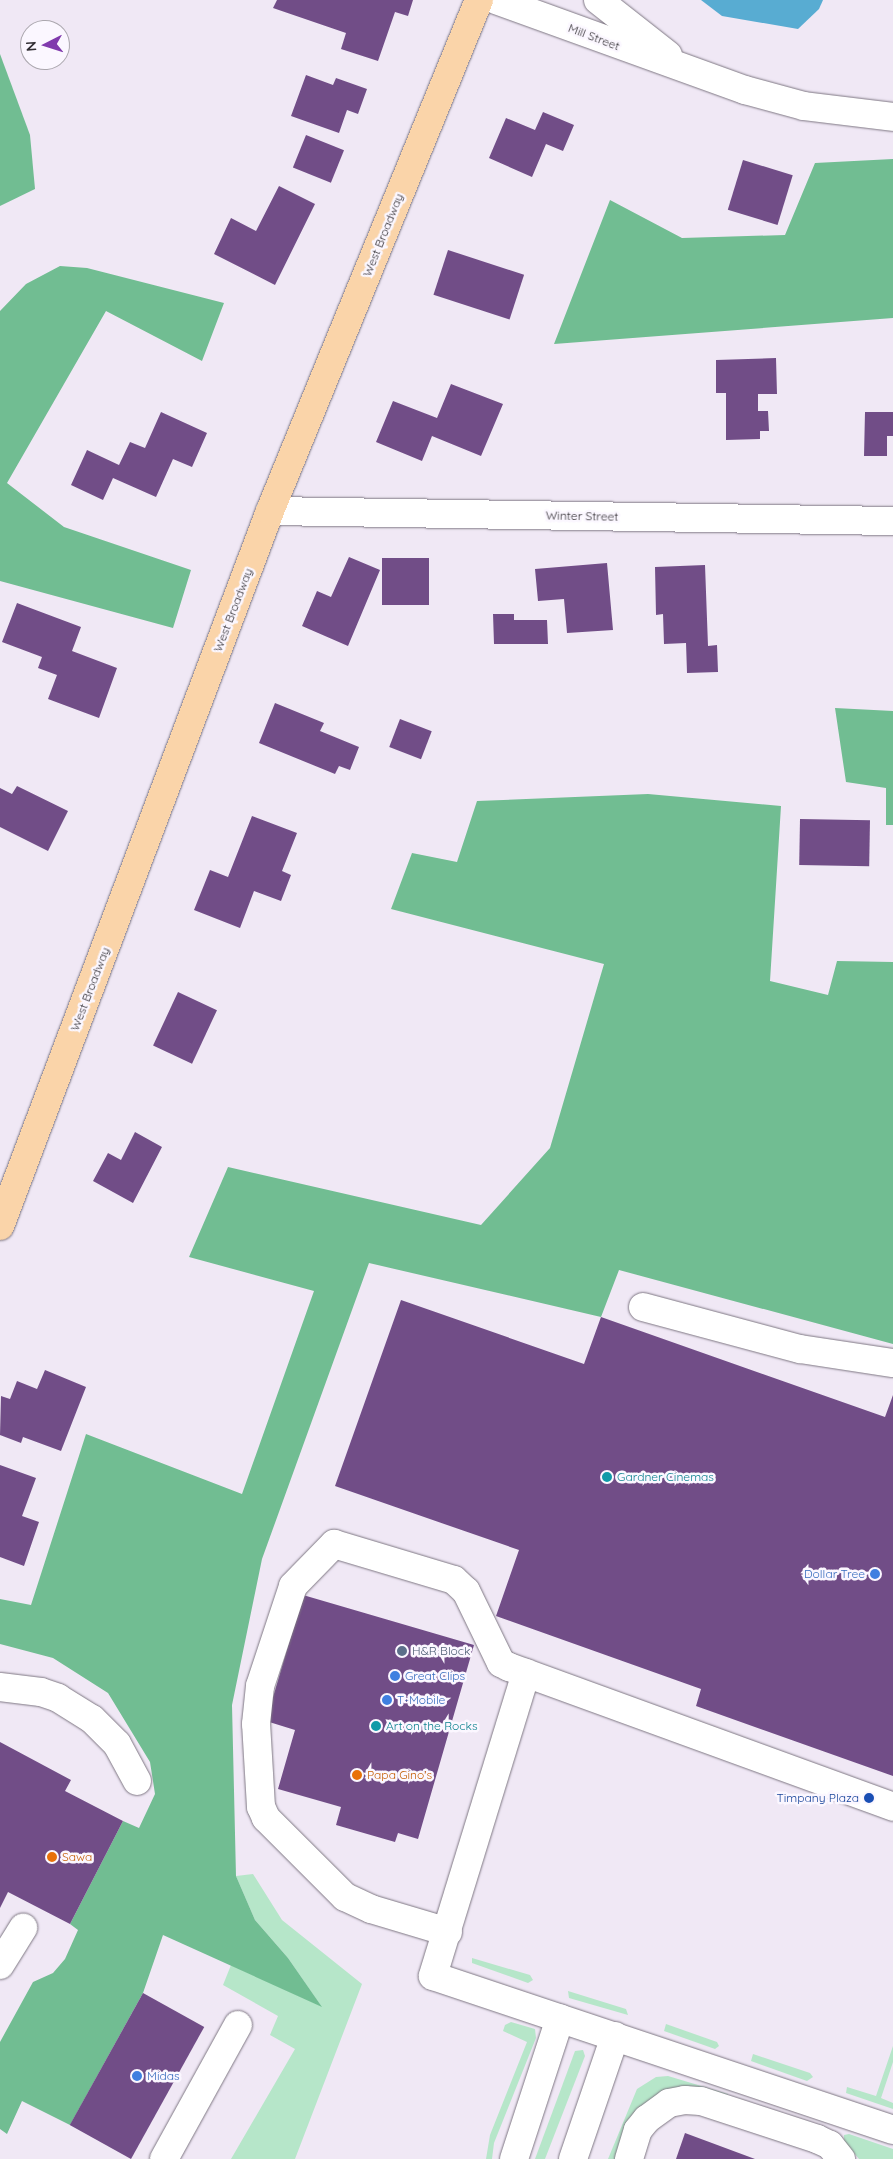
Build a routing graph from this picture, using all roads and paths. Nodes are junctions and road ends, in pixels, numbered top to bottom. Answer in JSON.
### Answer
{"nodes":[{"id":1,"x":480,"y":0,"type":"edge"},
{"id":2,"x":496,"y":0,"type":"edge"},
{"id":3,"x":598,"y":0,"type":"edge"},
{"id":4,"x":694,"y":73,"type":"junction"},
{"id":5,"x":893,"y":117,"type":"edge"},
{"id":6,"x":270,"y":511,"type":"junction"},
{"id":7,"x":893,"y":521,"type":"edge"},
{"id":8,"x":0,"y":1226,"type":"edge"},
{"id":9,"x":643,"y":1306,"type":"dead end"},
{"id":10,"x":893,"y":1363,"type":"edge"},
{"id":11,"x":526,"y":1673,"type":"junction"},
{"id":12,"x":0,"y":1687,"type":"edge"},
{"id":13,"x":137,"y":1781,"type":"dead end"},
{"id":14,"x":893,"y":1807,"type":"edge"},
{"id":15,"x":23,"y":1928,"type":"dead end"},
{"id":16,"x":448,"y":1932,"type":"junction"},
{"id":17,"x":0,"y":1965,"type":"edge"},
{"id":18,"x":560,"y":2018,"type":"junction"},
{"id":19,"x":238,"y":2025,"type":"dead end"},
{"id":20,"x":615,"y":2036,"type":"junction"},
{"id":21,"x":893,"y":2130,"type":"edge"},
{"id":22,"x":164,"y":2159,"type":"edge"},
{"id":23,"x":514,"y":2159,"type":"edge"},
{"id":24,"x":573,"y":2159,"type":"edge"},
{"id":25,"x":629,"y":2159,"type":"edge"},
{"id":26,"x":647,"y":2159,"type":"edge"},
{"id":27,"x":817,"y":2159,"type":"edge"},
{"id":28,"x":841,"y":2159,"type":"edge"}],
"edges":[{"from":1,"to":6,"type":"main road","name":"West Broadway"},
{"from":2,"to":4,"type":"street","name":"Mill Street"},
{"from":3,"to":4,"type":"street","name":"Mill Street"},
{"from":4,"to":5,"type":"street","name":"Mill Street"},
{"from":6,"to":7,"type":"street","name":"Winter Street"},
{"from":6,"to":8,"type":"main road","name":"West Broadway"},
{"from":9,"to":10,"type":"street"},
{"from":11,"to":14,"type":"street"},
{"from":11,"to":16,"type":"street"},
{"from":11,"to":16,"type":"street"},
{"from":12,"to":13,"type":"street"},
{"from":15,"to":17,"type":"street"},
{"from":16,"to":18,"type":"street"},
{"from":18,"to":20,"type":"street"},
{"from":18,"to":23,"type":"street"},
{"from":19,"to":22,"type":"street"},
{"from":20,"to":21,"type":"street"},
{"from":20,"to":24,"type":"street"},
{"from":25,"to":28,"type":"street"},
{"from":26,"to":27,"type":"street"}]}
